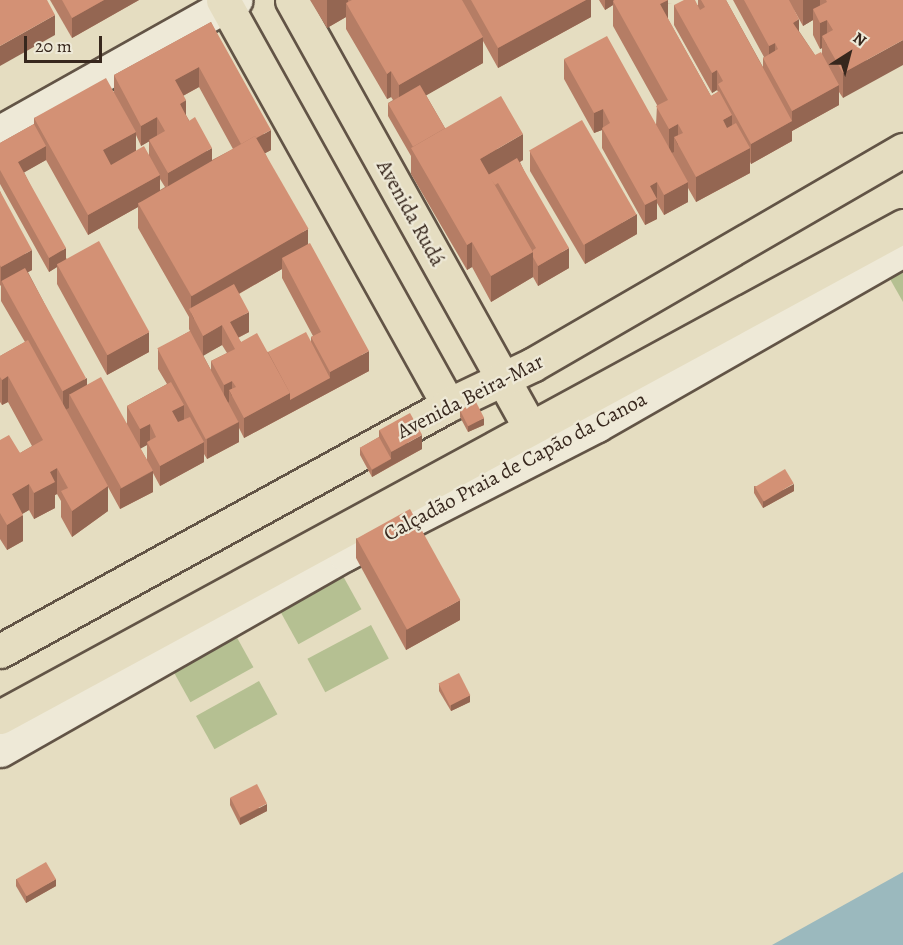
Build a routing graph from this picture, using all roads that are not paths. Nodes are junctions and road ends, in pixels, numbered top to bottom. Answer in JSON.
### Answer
{"nodes":[{"id":1,"x":292,"y":0,"type":"edge"},
{"id":2,"x":228,"y":2,"type":"edge"},
{"id":3,"x":0,"y":132,"type":"edge"},
{"id":4,"x":903,"y":150,"type":"edge"},
{"id":5,"x":903,"y":226,"type":"edge"},
{"id":6,"x":903,"y":250,"type":"edge"},
{"id":7,"x":504,"y":378,"type":"junction"},
{"id":8,"x":448,"y":405,"type":"junction"},
{"id":9,"x":530,"y":427,"type":"junction"},
{"id":10,"x":0,"y":651,"type":"edge"},
{"id":11,"x":0,"y":717,"type":"edge"},
{"id":12,"x":0,"y":750,"type":"edge"}],
"edges":[{"from":1,"to":7,"type":"main road","name":"Avenida Rudá"},
{"from":2,"to":3,"type":"street"},
{"from":2,"to":8,"type":"main road"},
{"from":4,"to":7,"type":"main road","name":"Avenida Beira-Mar"},
{"from":5,"to":9,"type":"main road"},
{"from":6,"to":12,"type":"street","name":"Calçadão Praia de Capão da Canoa"},
{"from":7,"to":8,"type":"main road","name":"Avenida Beira-Mar"},
{"from":7,"to":9,"type":"main road","name":"Avenida Rudá"},
{"from":8,"to":10,"type":"main road","name":"Avenida Beira-Mar"},
{"from":9,"to":11,"type":"main road"}]}
